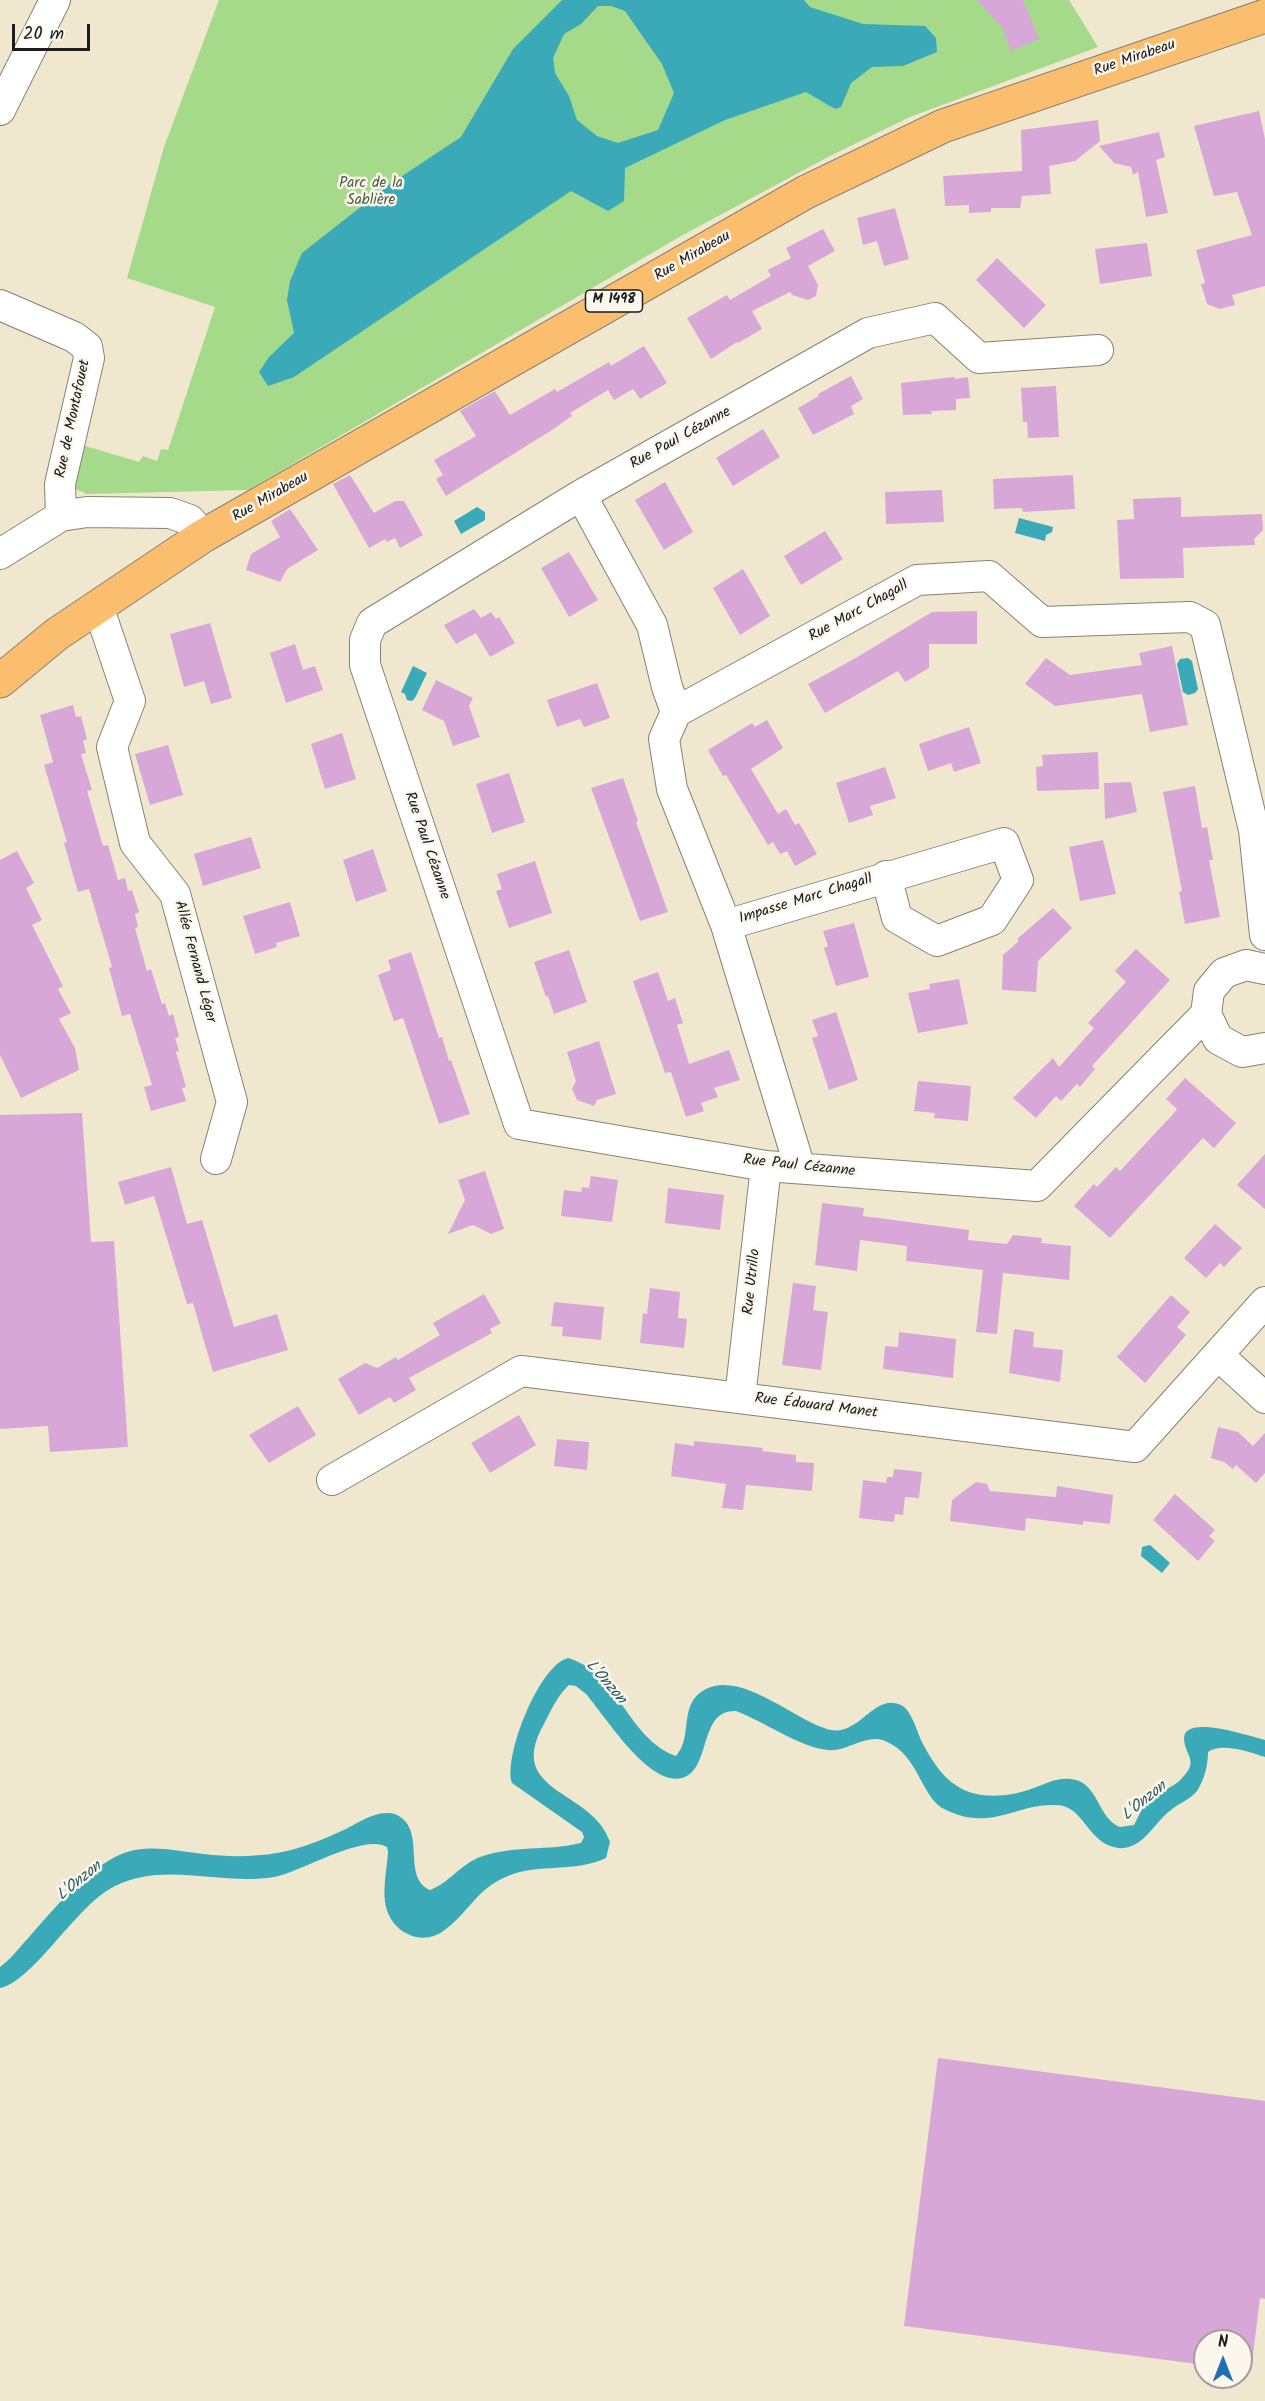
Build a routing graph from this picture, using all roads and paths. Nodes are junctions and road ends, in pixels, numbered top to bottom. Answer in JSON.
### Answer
{"nodes":[{"id":1,"x":55,"y":0,"type":"edge"},
{"id":2,"x":1265,"y":16,"type":"edge"},
{"id":3,"x":0,"y":110,"type":"edge"},
{"id":4,"x":0,"y":305,"type":"edge"},
{"id":5,"x":1098,"y":350,"type":"dead end"},
{"id":6,"x":581,"y":495,"type":"junction"},
{"id":7,"x":61,"y":516,"type":"junction"},
{"id":8,"x":203,"y":536,"type":"junction"},
{"id":9,"x":0,"y":554,"type":"edge"},
{"id":10,"x":98,"y":606,"type":"junction"},
{"id":11,"x":4,"y":678,"type":"edge"},
{"id":12,"x":676,"y":712,"type":"junction"},
{"id":13,"x":886,"y":876,"type":"dead end"},
{"id":14,"x":726,"y":925,"type":"junction"},
{"id":15,"x":1265,"y":935,"type":"edge"},
{"id":16,"x":1265,"y":969,"type":"edge"},
{"id":17,"x":1206,"y":1014,"type":"junction"},
{"id":18,"x":1265,"y":1048,"type":"edge"},
{"id":19,"x":216,"y":1159,"type":"dead end"},
{"id":20,"x":766,"y":1166,"type":"junction"},
{"id":21,"x":800,"y":1168,"type":"junction"},
{"id":22,"x":1265,"y":1302,"type":"edge"},
{"id":23,"x":1218,"y":1355,"type":"junction"},
{"id":24,"x":740,"y":1398,"type":"junction"},
{"id":25,"x":1265,"y":1398,"type":"edge"},
{"id":26,"x":332,"y":1480,"type":"dead end"}],
"edges":[{"from":1,"to":3,"type":"street"},
{"from":2,"to":8,"type":"main road","name":"Rue Mirabeau","number":"M 1498"},
{"from":4,"to":7,"type":"street","name":"Rue de Montafouet"},
{"from":5,"to":6,"type":"street","name":"Rue Paul Cézanne"},
{"from":6,"to":12,"type":"street"},
{"from":6,"to":20,"type":"street","name":"Rue Paul Cézanne"},
{"from":7,"to":8,"type":"street"},
{"from":7,"to":9,"type":"street"},
{"from":8,"to":10,"type":"main road","name":"Rue Mirabeau","number":"M 1498"},
{"from":10,"to":11,"type":"main road","name":"Rue Mirabeau","number":"M 1498"},
{"from":10,"to":19,"type":"street","name":"Allée Fernand Léger"},
{"from":12,"to":14,"type":"street"},
{"from":12,"to":15,"type":"street","name":"Rue Marc Chagall"},
{"from":13,"to":14,"type":"street","name":"Impasse Marc Chagall"},
{"from":14,"to":21,"type":"street"},
{"from":16,"to":17,"type":"street"},
{"from":17,"to":18,"type":"street"},
{"from":17,"to":21,"type":"street","name":"Rue Paul Cézanne"},
{"from":20,"to":21,"type":"street","name":"Rue Paul Cézanne"},
{"from":20,"to":24,"type":"street","name":"Rue Utrillo"},
{"from":22,"to":23,"type":"street","name":"Rue Édouard Manet"},
{"from":23,"to":24,"type":"street","name":"Rue Édouard Manet"},
{"from":23,"to":25,"type":"street"},
{"from":24,"to":26,"type":"street","name":"Rue Édouard Manet"}]}
